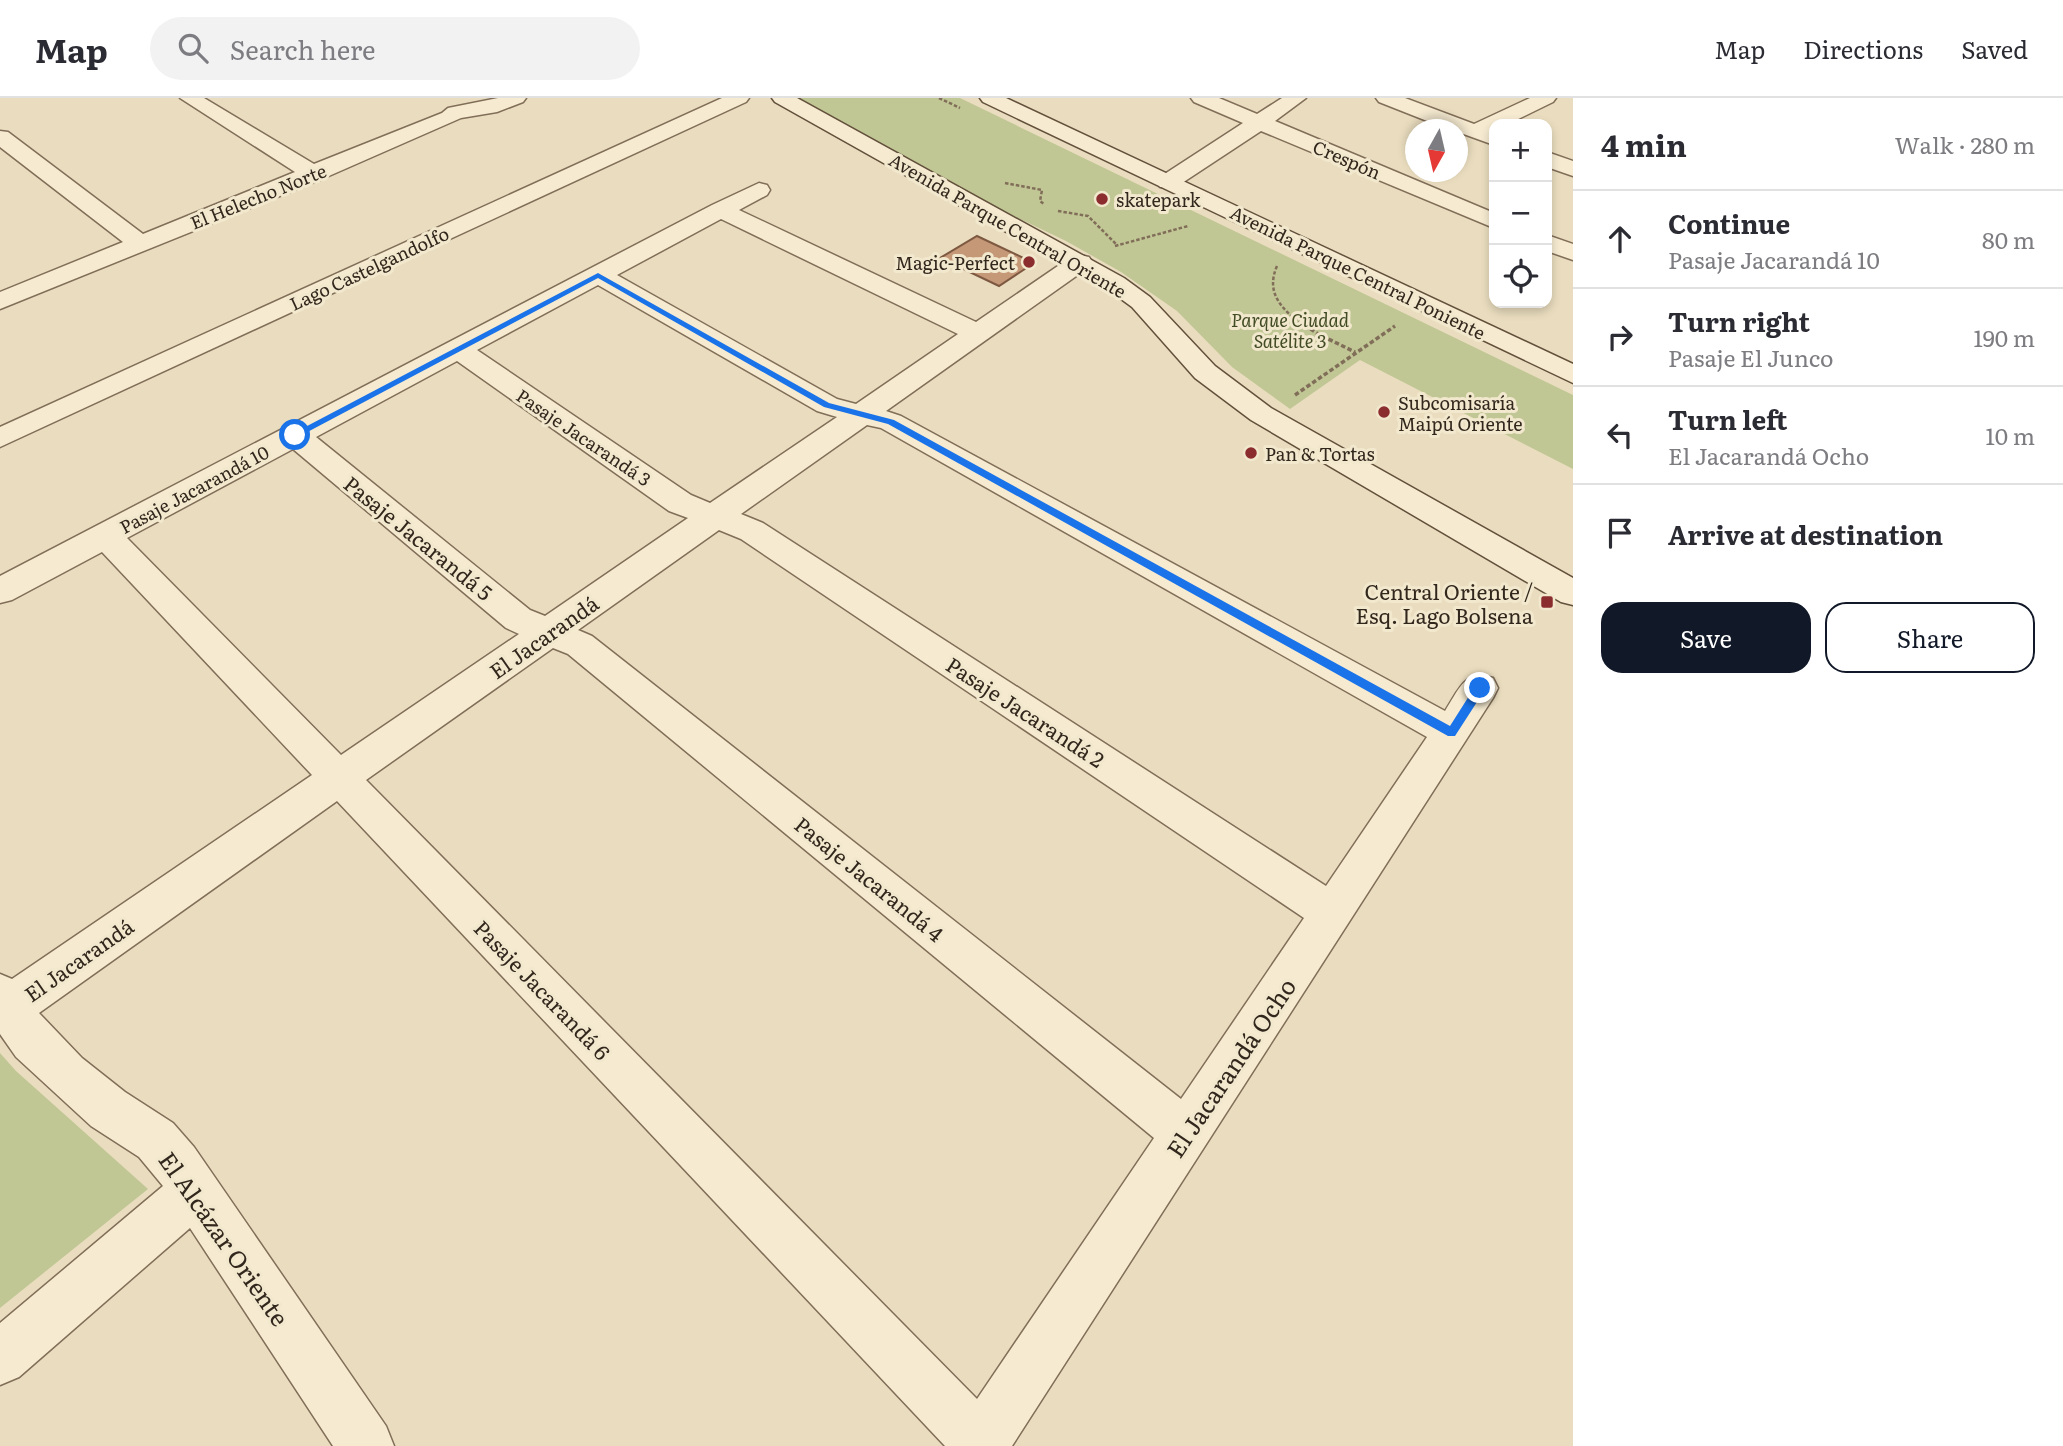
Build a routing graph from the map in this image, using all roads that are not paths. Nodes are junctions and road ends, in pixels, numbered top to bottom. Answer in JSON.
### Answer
{"nodes":[{"id":1,"x":190,"y":98,"type":"edge"},
{"id":2,"x":516,"y":98,"type":"edge"},
{"id":3,"x":739,"y":98,"type":"edge"},
{"id":4,"x":782,"y":98,"type":"edge"},
{"id":5,"x":990,"y":98,"type":"edge"},
{"id":6,"x":1200,"y":98,"type":"edge"},
{"id":7,"x":1296,"y":98,"type":"edge"},
{"id":8,"x":1386,"y":98,"type":"edge"},
{"id":9,"x":1546,"y":98,"type":"edge"},
{"id":10,"x":445,"y":105,"type":"edge"},
{"id":11,"x":1259,"y":122,"type":"junction"},
{"id":12,"x":1485,"y":135,"type":"edge"},
{"id":13,"x":0,"y":136,"type":"edge"},
{"id":14,"x":1552,"y":161,"type":"edge"},
{"id":15,"x":1573,"y":169,"type":"edge"},
{"id":16,"x":314,"y":174,"type":"junction"},
{"id":17,"x":1168,"y":182,"type":"junction"},
{"id":18,"x":759,"y":190,"type":"dead end"},
{"id":19,"x":720,"y":210,"type":"junction"},
{"id":20,"x":1489,"y":218,"type":"edge"},
{"id":21,"x":141,"y":244,"type":"junction"},
{"id":22,"x":1552,"y":244,"type":"edge"},
{"id":23,"x":1573,"y":253,"type":"edge"},
{"id":24,"x":1095,"y":255,"type":"junction"},
{"id":25,"x":598,"y":275,"type":"junction"},
{"id":26,"x":0,"y":301,"type":"edge"},
{"id":27,"x":978,"y":333,"type":"junction"},
{"id":28,"x":457,"y":349,"type":"junction"},
{"id":29,"x":1573,"y":375,"type":"edge"},
{"id":30,"x":862,"y":414,"type":"junction"},
{"id":31,"x":295,"y":435,"type":"junction"},
{"id":32,"x":0,"y":438,"type":"edge"},
{"id":33,"x":715,"y":516,"type":"junction"},
{"id":34,"x":105,"y":535,"type":"junction"},
{"id":35,"x":0,"y":591,"type":"edge"},
{"id":36,"x":1573,"y":593,"type":"edge"},
{"id":37,"x":548,"y":632,"type":"junction"},
{"id":38,"x":1480,"y":688,"type":"dead end"},
{"id":39,"x":1451,"y":732,"type":"junction"},
{"id":40,"x":339,"y":778,"type":"junction"},
{"id":41,"x":1332,"y":913,"type":"junction"},
{"id":42,"x":4,"y":1002,"type":"edge"},
{"id":43,"x":1186,"y":1133,"type":"junction"},
{"id":44,"x":196,"y":1190,"type":"junction"},
{"id":45,"x":0,"y":1358,"type":"edge"},
{"id":46,"x":980,"y":1444,"type":"edge"},
{"id":47,"x":366,"y":1446,"type":"edge"}],
"edges":[{"from":1,"to":16,"type":"street"},
{"from":2,"to":10,"type":"street","name":"El Helecho Norte"},
{"from":3,"to":32,"type":"street","name":"Lago Castelgandolfo"},
{"from":4,"to":24,"type":"street","name":"Avenida Parque Central Oriente"},
{"from":5,"to":17,"type":"street","name":"Avenida Parque Central Poniente"},
{"from":6,"to":11,"type":"street","name":"Crespón"},
{"from":7,"to":11,"type":"street"},
{"from":8,"to":12,"type":"street"},
{"from":9,"to":12,"type":"street"},
{"from":10,"to":16,"type":"street","name":"El Helecho Norte"},
{"from":11,"to":17,"type":"street"},
{"from":11,"to":20,"type":"street","name":"Crespón"},
{"from":13,"to":21,"type":"street"},
{"from":14,"to":15,"type":"street"},
{"from":16,"to":21,"type":"street","name":"El Helecho Norte"},
{"from":17,"to":29,"type":"street","name":"Avenida Parque Central Poniente"},
{"from":18,"to":19,"type":"street","name":"Pasaje Jacarandá 10"},
{"from":19,"to":25,"type":"street","name":"Pasaje Jacarandá 10"},
{"from":19,"to":27,"type":"street"},
{"from":21,"to":26,"type":"street","name":"El Helecho Norte"},
{"from":22,"to":23,"type":"street"},
{"from":24,"to":27,"type":"street","name":"El Jacarandá"},
{"from":24,"to":36,"type":"street","name":"Avenida Parque Central Oriente"},
{"from":25,"to":28,"type":"street","name":"Pasaje Jacarandá 10"},
{"from":25,"to":30,"type":"street"},
{"from":27,"to":30,"type":"street","name":"El Jacarandá"},
{"from":28,"to":31,"type":"street","name":"Pasaje Jacarandá 10"},
{"from":28,"to":33,"type":"street","name":"Pasaje Jacarandá 3"},
{"from":30,"to":33,"type":"street","name":"El Jacarandá"},
{"from":30,"to":39,"type":"street"},
{"from":31,"to":34,"type":"street","name":"Pasaje Jacarandá 10"},
{"from":31,"to":37,"type":"street","name":"Pasaje Jacarandá 5"},
{"from":33,"to":37,"type":"street","name":"El Jacarandá"},
{"from":33,"to":41,"type":"street","name":"Pasaje Jacarandá 2"},
{"from":34,"to":35,"type":"street","name":"Pasaje Jacarandá 10"},
{"from":34,"to":40,"type":"street","name":"Pasaje Jacarandá 6"},
{"from":37,"to":40,"type":"street","name":"El Jacarandá"},
{"from":37,"to":43,"type":"street","name":"Pasaje Jacarandá 4"},
{"from":38,"to":39,"type":"street","name":"El Jacarandá Ocho"},
{"from":39,"to":41,"type":"street","name":"El Jacarandá Ocho"},
{"from":40,"to":42,"type":"street","name":"El Jacarandá"},
{"from":40,"to":46,"type":"street","name":"Pasaje Jacarandá 6"},
{"from":41,"to":43,"type":"street","name":"El Jacarandá Ocho"},
{"from":42,"to":44,"type":"street","name":"El Alcázar Oriente"},
{"from":43,"to":46,"type":"street","name":"El Jacarandá Ocho"},
{"from":44,"to":45,"type":"street"},
{"from":44,"to":47,"type":"street","name":"El Alcázar Oriente"}]}
